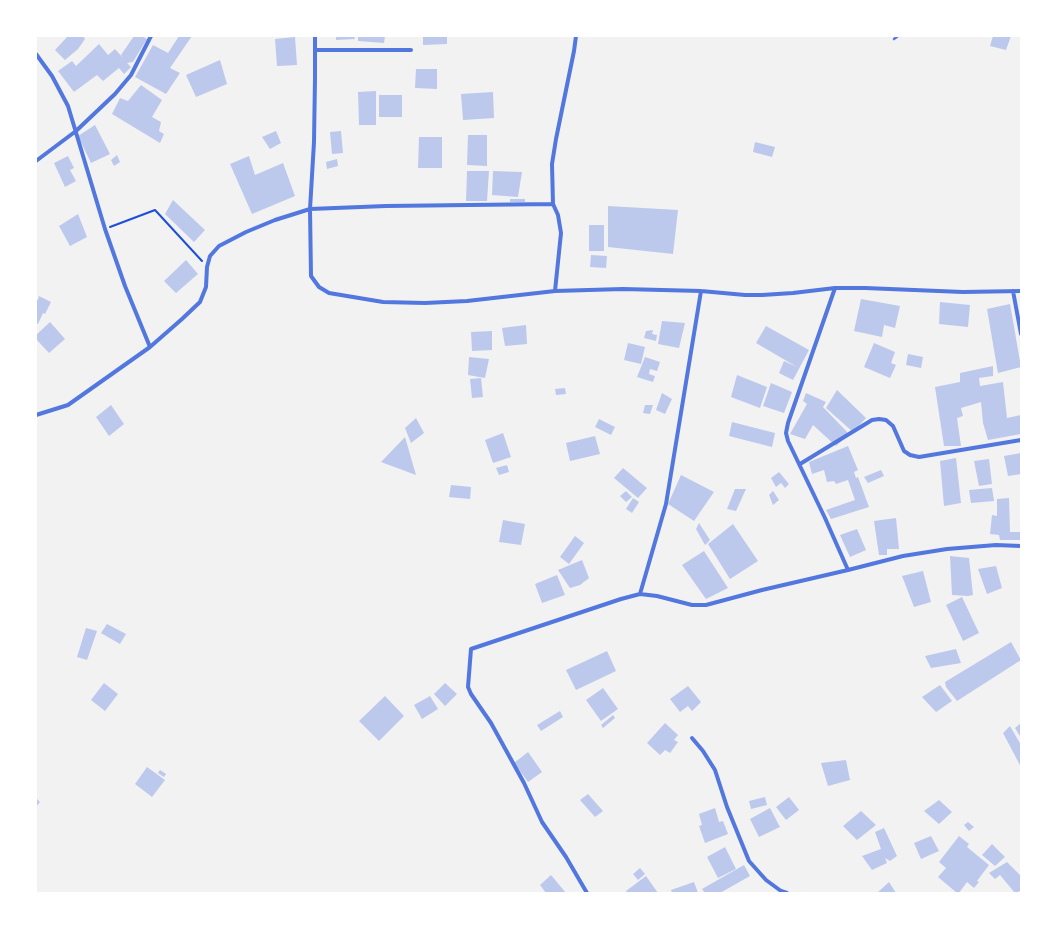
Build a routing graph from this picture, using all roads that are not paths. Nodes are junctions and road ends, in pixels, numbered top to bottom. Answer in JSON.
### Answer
{"nodes":[{"id":1,"x":151,"y":36,"type":"edge"},
{"id":2,"x":315,"y":36,"type":"edge"},
{"id":3,"x":576,"y":36,"type":"edge"},
{"id":4,"x":898,"y":36,"type":"edge"},
{"id":5,"x":894,"y":39,"type":"dead end"},
{"id":6,"x":315,"y":50,"type":"junction"},
{"id":7,"x":411,"y":50,"type":"dead end"},
{"id":8,"x":36,"y":54,"type":"edge"},
{"id":9,"x":76,"y":131,"type":"junction"},
{"id":10,"x":36,"y":161,"type":"edge"},
{"id":11,"x":553,"y":204,"type":"junction"},
{"id":12,"x":310,"y":209,"type":"junction"},
{"id":13,"x":835,"y":288,"type":"junction"},
{"id":14,"x":555,"y":291,"type":"junction"},
{"id":15,"x":701,"y":291,"type":"junction"},
{"id":16,"x":1013,"y":291,"type":"junction"},
{"id":17,"x":1021,"y":291,"type":"edge"},
{"id":18,"x":1021,"y":334,"type":"edge"},
{"id":19,"x":150,"y":347,"type":"junction"},
{"id":20,"x":36,"y":415,"type":"edge"},
{"id":21,"x":1021,"y":440,"type":"edge"},
{"id":22,"x":800,"y":464,"type":"junction"},
{"id":23,"x":1021,"y":546,"type":"edge"},
{"id":24,"x":848,"y":570,"type":"junction"},
{"id":25,"x":640,"y":594,"type":"junction"},
{"id":26,"x":692,"y":738,"type":"dead end"},
{"id":27,"x":587,"y":893,"type":"edge"},
{"id":28,"x":787,"y":893,"type":"edge"}],
"edges":[{"from":1,"to":9,"type":"street"},
{"from":2,"to":6,"type":"street"},
{"from":3,"to":11,"type":"street"},
{"from":4,"to":5,"type":"lane"},
{"from":6,"to":7,"type":"street"},
{"from":6,"to":12,"type":"street"},
{"from":8,"to":9,"type":"street"},
{"from":9,"to":10,"type":"street"},
{"from":9,"to":19,"type":"street"},
{"from":11,"to":12,"type":"street"},
{"from":11,"to":14,"type":"street"},
{"from":12,"to":14,"type":"street"},
{"from":12,"to":19,"type":"street"},
{"from":13,"to":15,"type":"street"},
{"from":13,"to":16,"type":"street"},
{"from":13,"to":22,"type":"street"},
{"from":14,"to":15,"type":"street"},
{"from":15,"to":25,"type":"street"},
{"from":16,"to":17,"type":"street"},
{"from":16,"to":18,"type":"street"},
{"from":19,"to":20,"type":"street"},
{"from":21,"to":22,"type":"street"},
{"from":22,"to":24,"type":"street"},
{"from":23,"to":24,"type":"street"},
{"from":24,"to":25,"type":"street"},
{"from":25,"to":27,"type":"street"},
{"from":26,"to":28,"type":"street"}]}
